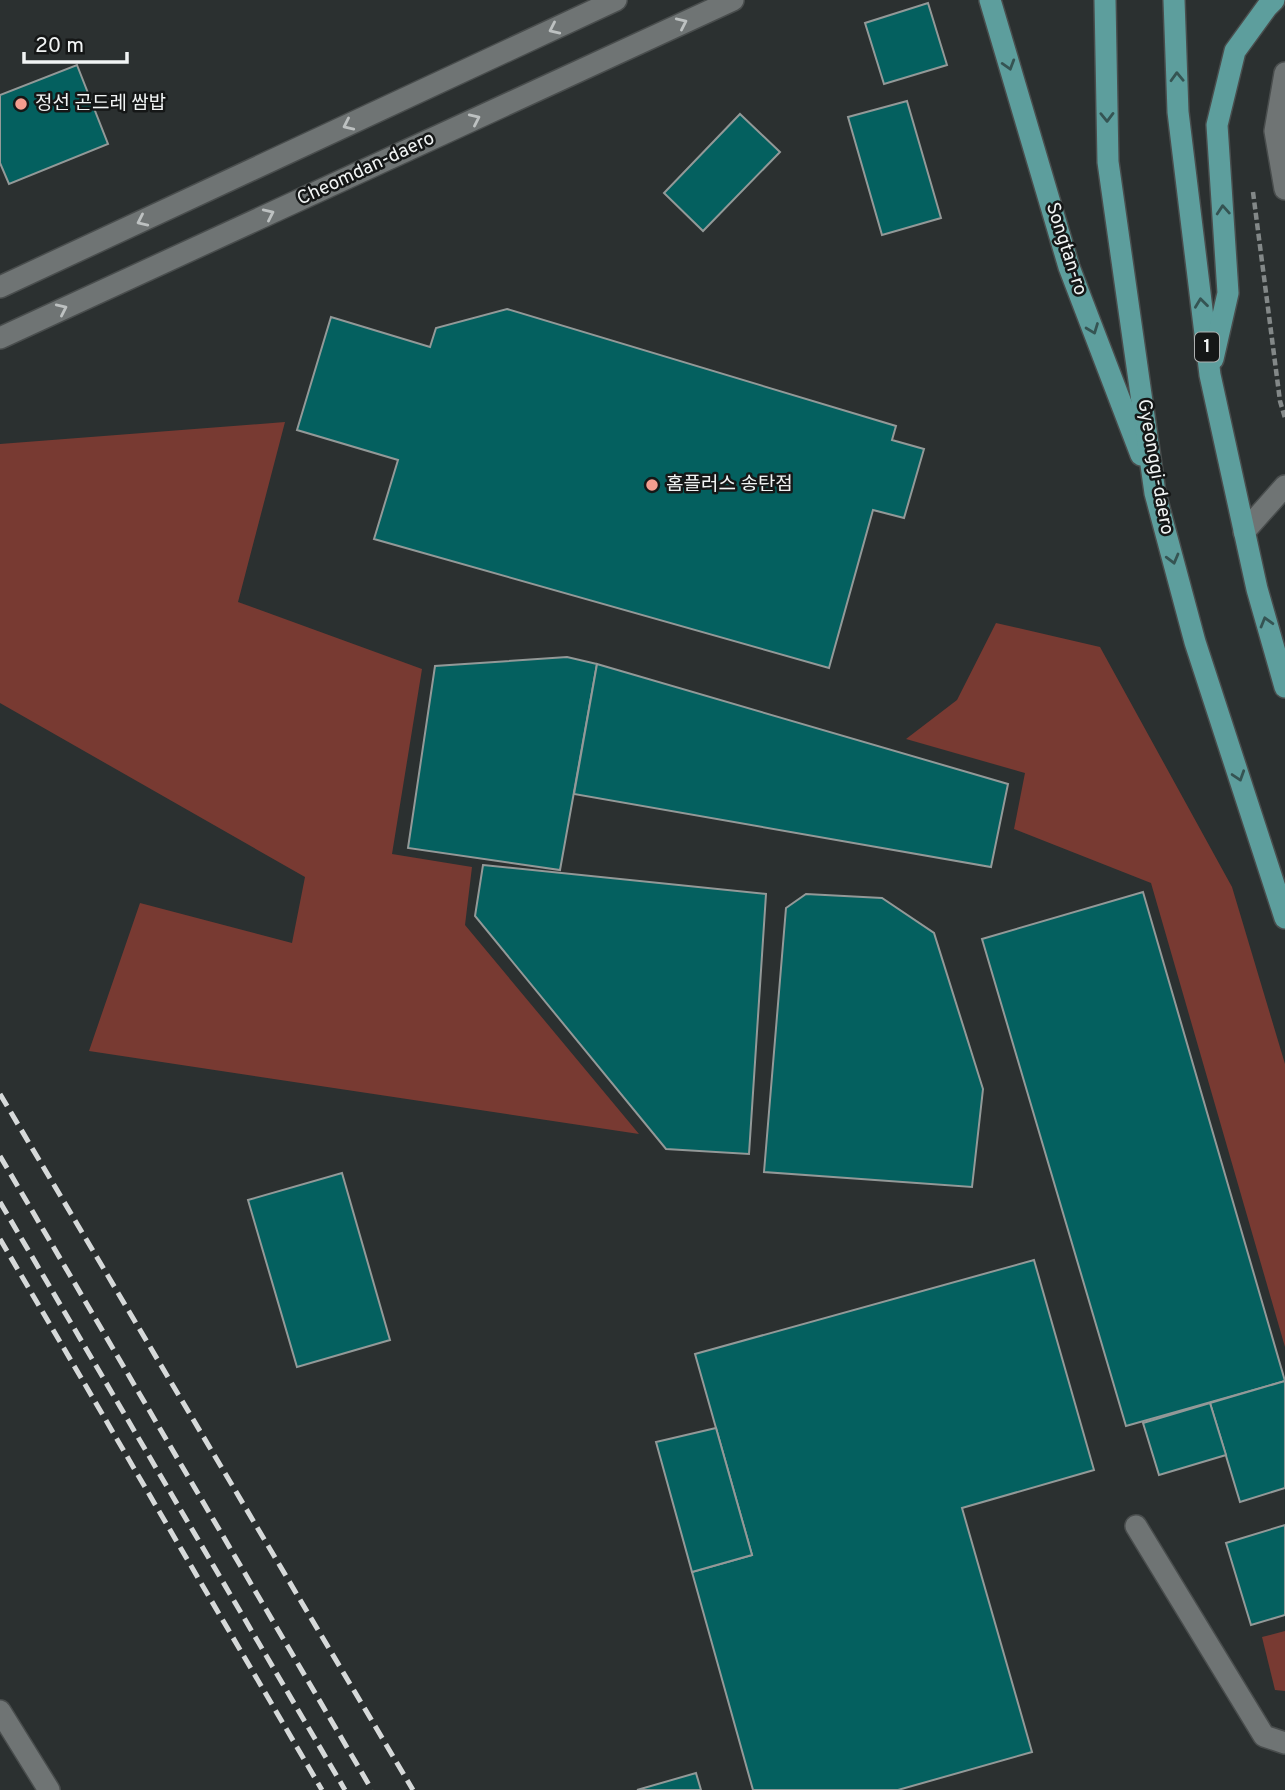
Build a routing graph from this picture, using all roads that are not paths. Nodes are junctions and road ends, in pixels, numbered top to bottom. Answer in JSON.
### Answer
{"nodes":[{"id":1,"x":616,"y":0,"type":"edge"},
{"id":2,"x":733,"y":0,"type":"edge"},
{"id":3,"x":990,"y":0,"type":"edge"},
{"id":4,"x":1105,"y":0,"type":"edge"},
{"id":5,"x":1174,"y":0,"type":"edge"},
{"id":6,"x":1274,"y":0,"type":"edge"},
{"id":7,"x":1285,"y":73,"type":"edge"},
{"id":8,"x":1285,"y":189,"type":"edge"},
{"id":9,"x":0,"y":288,"type":"edge"},
{"id":10,"x":0,"y":338,"type":"edge"},
{"id":11,"x":1210,"y":375,"type":"junction"},
{"id":12,"x":1285,"y":486,"type":"edge"},
{"id":13,"x":1155,"y":493,"type":"junction"},
{"id":14,"x":1244,"y":532,"type":"junction"},
{"id":15,"x":1285,"y":687,"type":"edge"},
{"id":16,"x":1285,"y":918,"type":"edge"},
{"id":17,"x":1136,"y":1526,"type":"dead end"},
{"id":18,"x":0,"y":1710,"type":"edge"},
{"id":19,"x":1285,"y":1743,"type":"edge"},
{"id":20,"x":49,"y":1790,"type":"edge"}],
"edges":[{"from":1,"to":9,"type":"street","one_way":true},
{"from":10,"to":2,"type":"street","name":"Cheomdan-daero","one_way":true},
{"from":3,"to":13,"type":"main road","name":"Songtan-ro","one_way":true},
{"from":4,"to":13,"type":"main road","name":"Gyeonggi-daero","one_way":true},
{"from":11,"to":5,"type":"main road","number":"1","one_way":true},
{"from":11,"to":6,"type":"main road","one_way":true},
{"from":7,"to":8,"type":"street"},
{"from":11,"to":14,"type":"main road","number":"1"},
{"from":12,"to":14,"type":"street"},
{"from":13,"to":16,"type":"main road","name":"Gyeonggi-daero","one_way":true},
{"from":15,"to":14,"type":"main road","number":"1","one_way":true},
{"from":17,"to":19,"type":"street"},
{"from":18,"to":20,"type":"street"}]}
